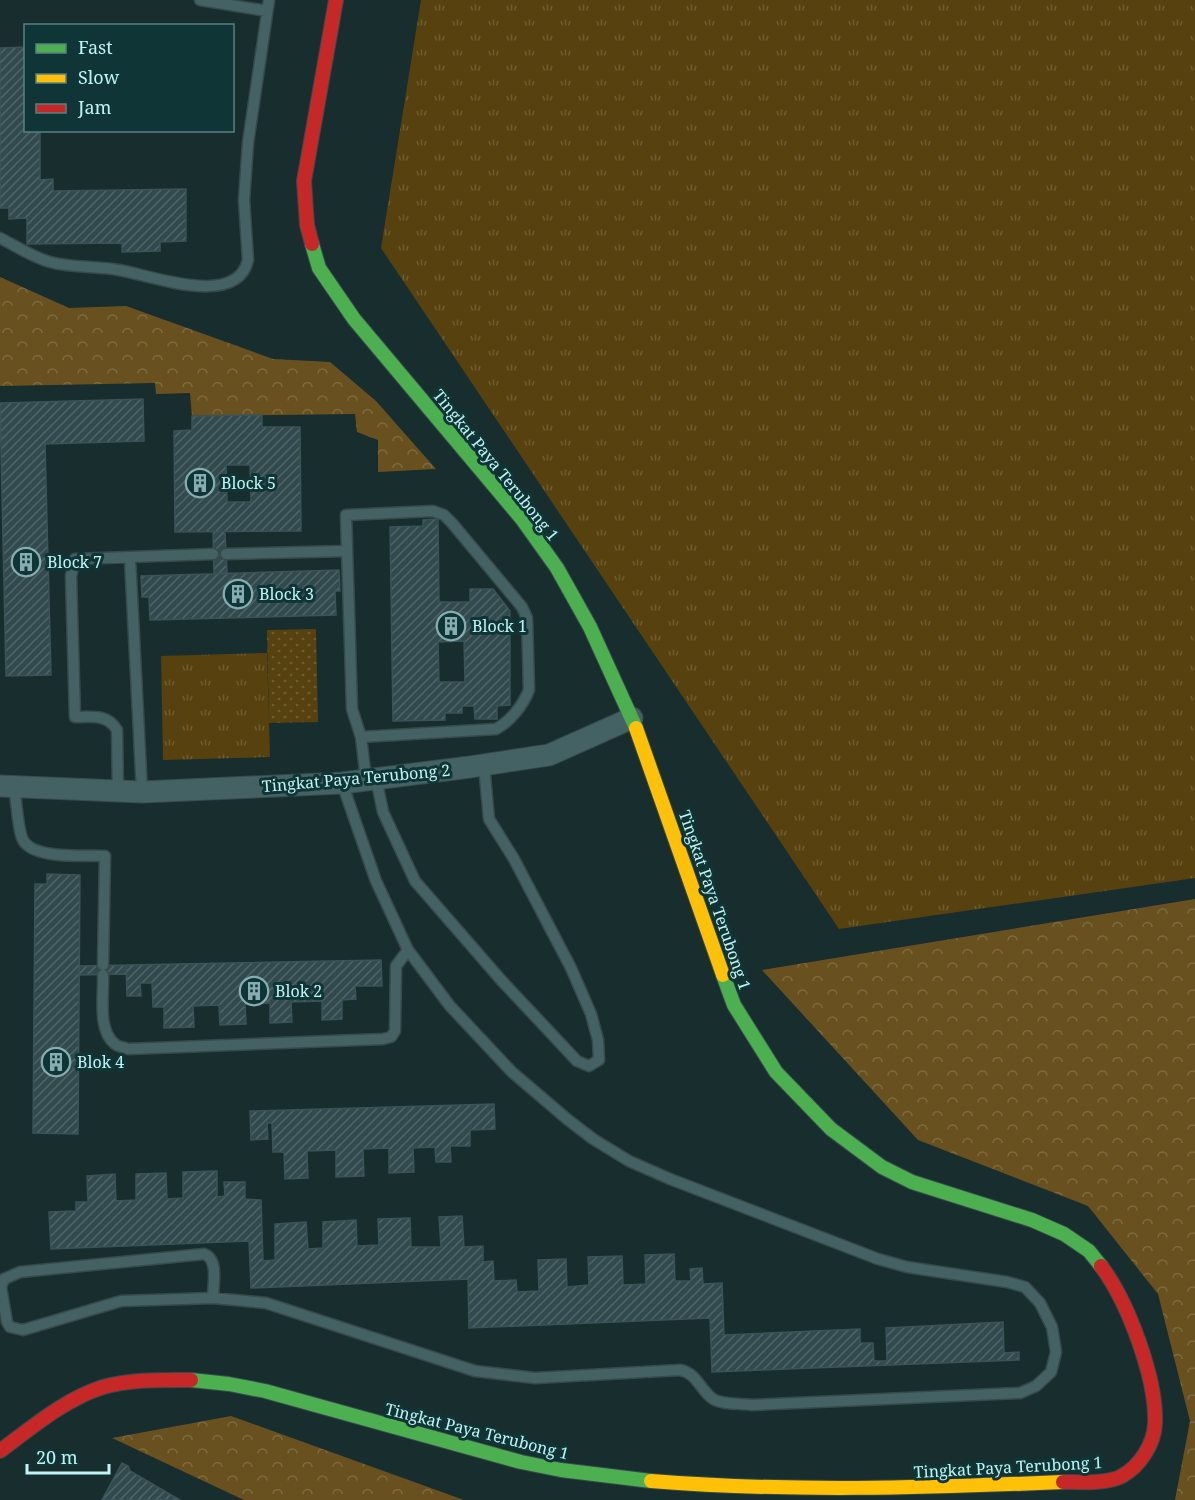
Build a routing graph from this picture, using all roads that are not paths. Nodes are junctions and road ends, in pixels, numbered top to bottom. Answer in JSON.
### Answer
{"nodes":[{"id":1,"x":200,"y":0,"type":"edge"},
{"id":2,"x":336,"y":0,"type":"edge"},
{"id":3,"x":268,"y":5,"type":"edge"},
{"id":4,"x":0,"y":237,"type":"edge"},
{"id":5,"x":347,"y":551,"type":"junction"},
{"id":6,"x":226,"y":554,"type":"dead end"},
{"id":7,"x":213,"y":555,"type":"dead end"},
{"id":8,"x":130,"y":558,"type":"junction"},
{"id":9,"x":632,"y":718,"type":"junction"},
{"id":10,"x":361,"y":737,"type":"junction"},
{"id":11,"x":484,"y":765,"type":"junction"},
{"id":12,"x":371,"y":778,"type":"junction"},
{"id":13,"x":342,"y":783,"type":"junction"},
{"id":14,"x":7,"y":787,"type":"edge"},
{"id":15,"x":118,"y":791,"type":"junction"},
{"id":16,"x":142,"y":792,"type":"junction"},
{"id":17,"x":408,"y":950,"type":"junction"},
{"id":18,"x":213,"y":1298,"type":"junction"},
{"id":19,"x":0,"y":1451,"type":"edge"}],
"edges":[{"from":1,"to":3,"type":"lane"},
{"from":2,"to":9,"type":"street","name":"Tingkat Paya Terubong 1"},
{"from":3,"to":4,"type":"lane"},
{"from":5,"to":6,"type":"lane"},
{"from":5,"to":10,"type":"lane"},
{"from":5,"to":10,"type":"lane"},
{"from":7,"to":8,"type":"lane"},
{"from":8,"to":15,"type":"lane"},
{"from":8,"to":16,"type":"lane"},
{"from":9,"to":11,"type":"street","name":"Tingkat Paya Terubong 2"},
{"from":9,"to":19,"type":"street","name":"Tingkat Paya Terubong 1"},
{"from":10,"to":12,"type":"lane"},
{"from":11,"to":12,"type":"street","name":"Tingkat Paya Terubong 2"},
{"from":11,"to":12,"type":"lane"},
{"from":12,"to":13,"type":"street","name":"Tingkat Paya Terubong 2"},
{"from":13,"to":16,"type":"street","name":"Tingkat Paya Terubong 2"},
{"from":13,"to":17,"type":"lane"},
{"from":14,"to":15,"type":"street","name":"Tingkat Paya Terubong 2"},
{"from":14,"to":17,"type":"lane"},
{"from":15,"to":16,"type":"street","name":"Tingkat Paya Terubong 2"},
{"from":17,"to":18,"type":"lane"},
{"from":18,"to":18,"type":"lane"}]}
